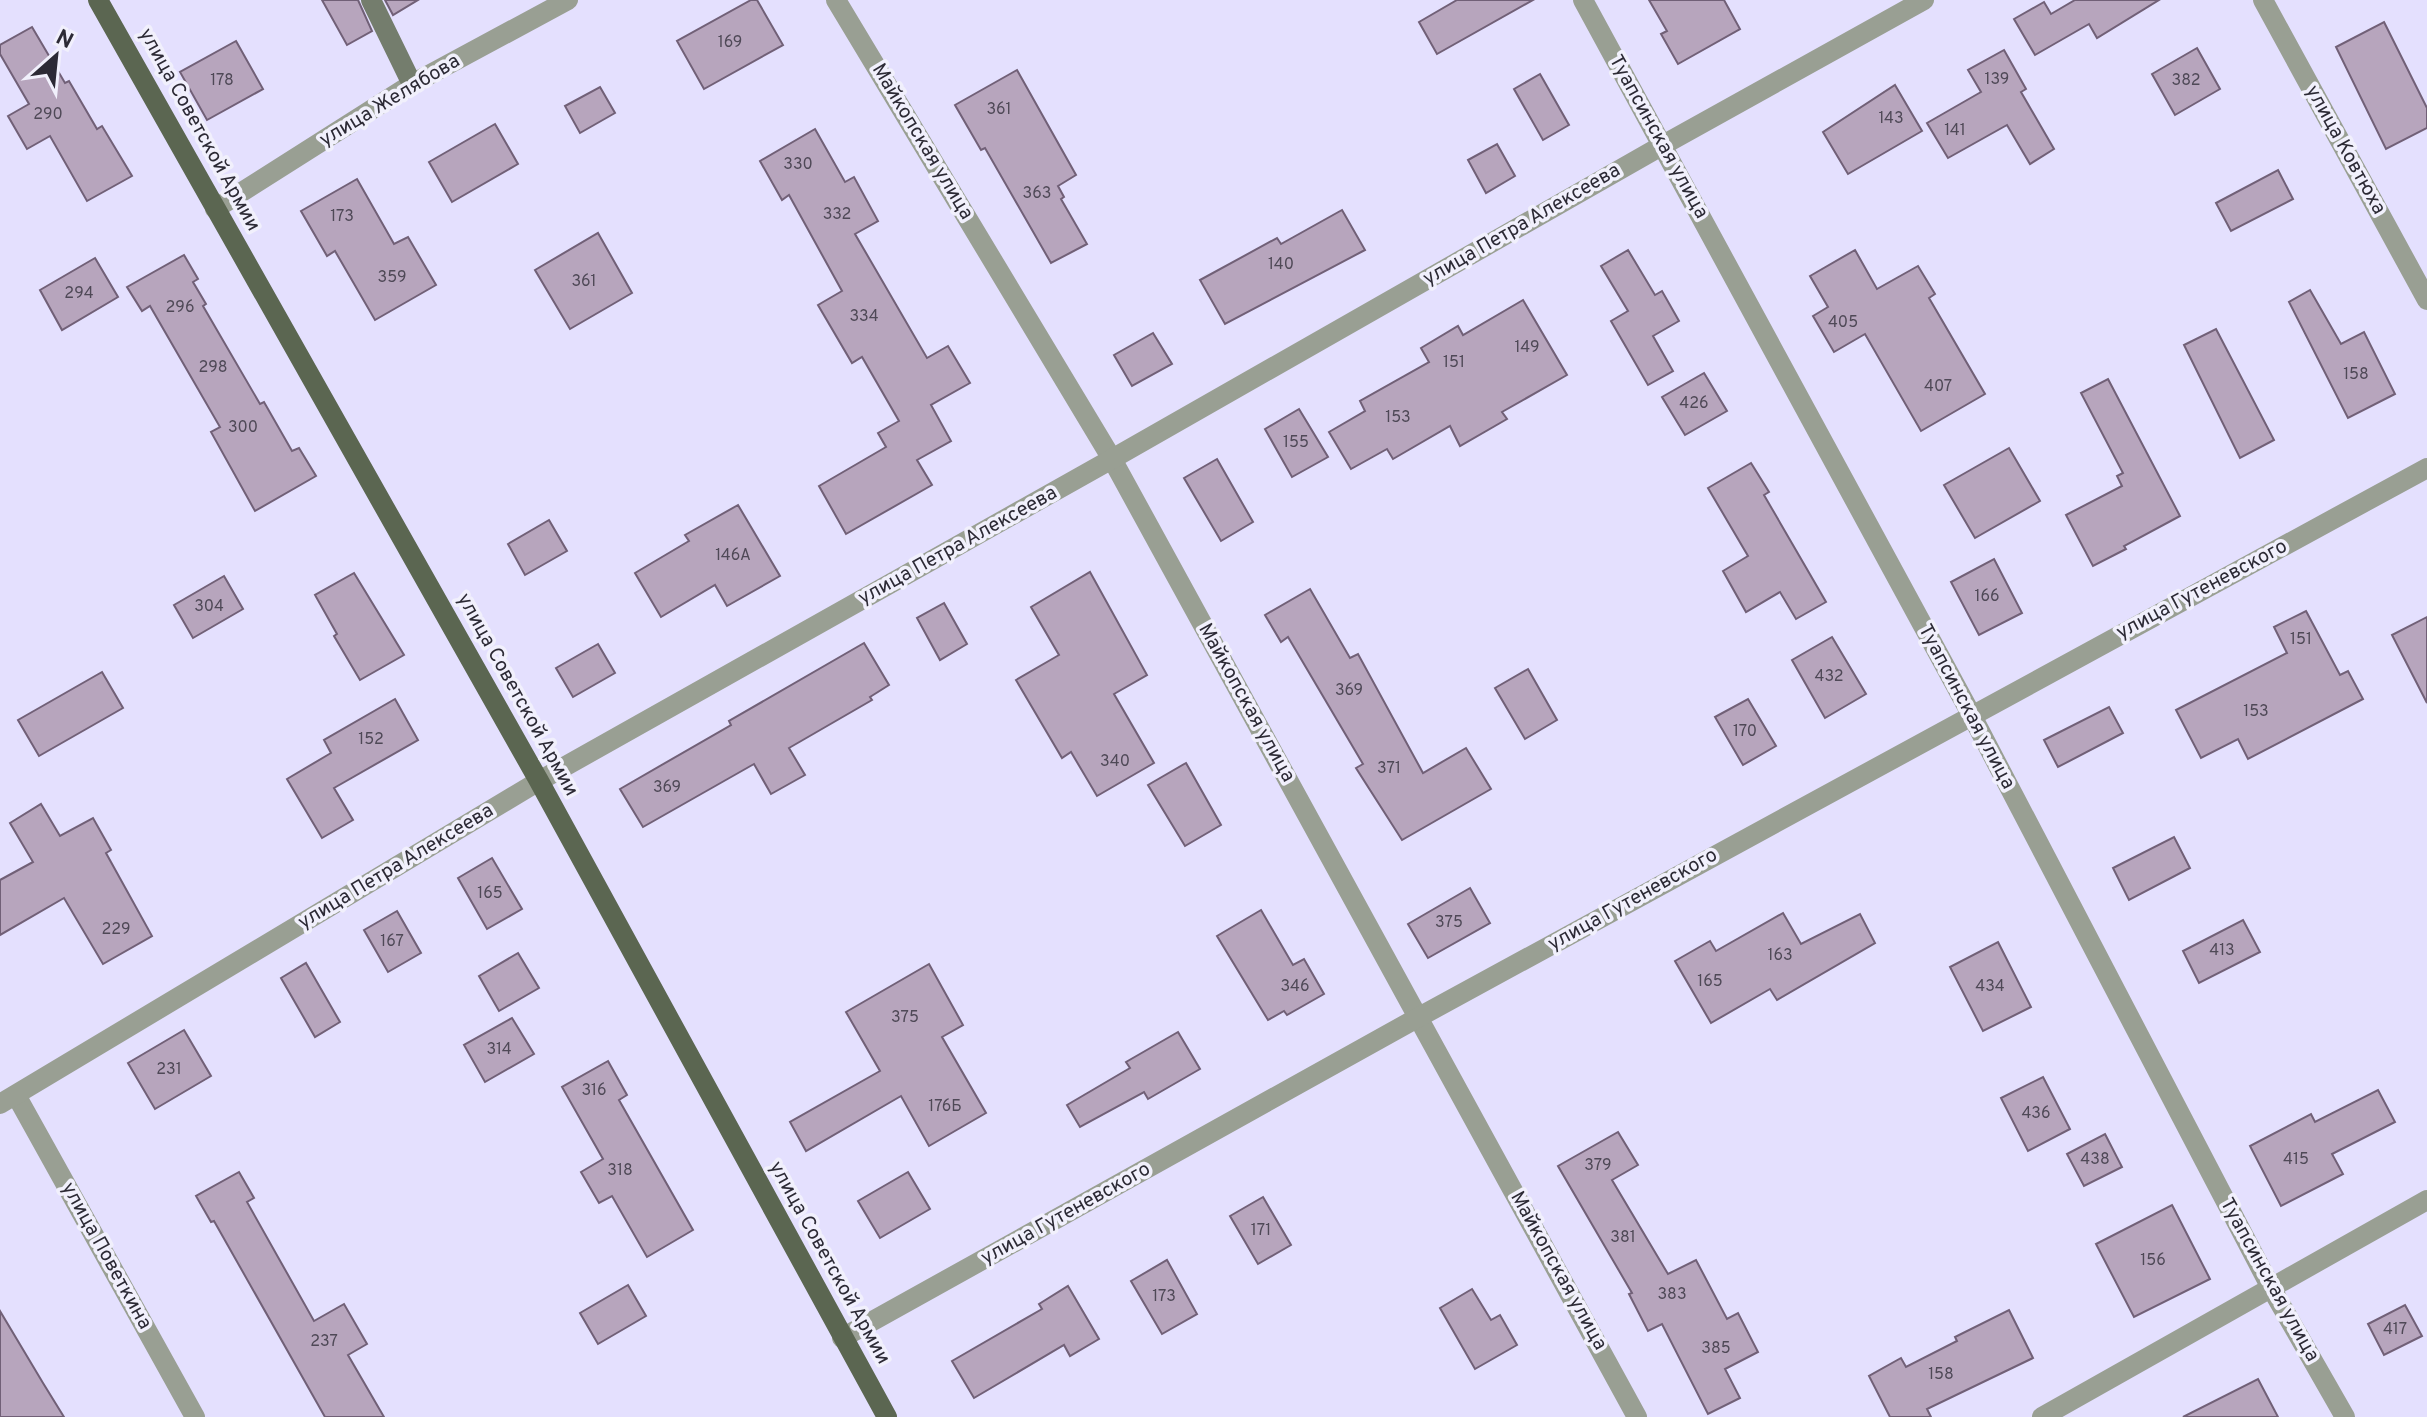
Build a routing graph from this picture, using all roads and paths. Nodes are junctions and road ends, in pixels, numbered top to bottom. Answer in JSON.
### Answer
{"nodes":[{"id":1,"x":98,"y":0,"type":"edge"},
{"id":2,"x":371,"y":0,"type":"edge"},
{"id":3,"x":568,"y":0,"type":"edge"},
{"id":4,"x":836,"y":0,"type":"edge"},
{"id":5,"x":1583,"y":0,"type":"edge"},
{"id":6,"x":1924,"y":0,"type":"edge"},
{"id":7,"x":2263,"y":0,"type":"edge"},
{"id":8,"x":412,"y":84,"type":"junction"},
{"id":9,"x":1663,"y":145,"type":"junction"},
{"id":10,"x":215,"y":209,"type":"junction"},
{"id":11,"x":2427,"y":300,"type":"edge"},
{"id":12,"x":1112,"y":459,"type":"junction"},
{"id":13,"x":2427,"y":468,"type":"edge"},
{"id":14,"x":1971,"y":714,"type":"junction"},
{"id":15,"x":539,"y":781,"type":"junction"},
{"id":16,"x":1419,"y":1017,"type":"junction"},
{"id":17,"x":8,"y":1099,"type":"edge"},
{"id":18,"x":2427,"y":1200,"type":"edge"},
{"id":19,"x":2270,"y":1286,"type":"junction"},
{"id":20,"x":842,"y":1338,"type":"junction"},
{"id":21,"x":195,"y":1417,"type":"edge"},
{"id":22,"x":887,"y":1417,"type":"edge"},
{"id":23,"x":1637,"y":1417,"type":"edge"},
{"id":24,"x":2042,"y":1417,"type":"edge"},
{"id":25,"x":2345,"y":1417,"type":"edge"}],
"edges":[{"from":1,"to":10,"type":"main road","name":"улица Советской Армии"},
{"from":2,"to":8,"type":"street"},
{"from":3,"to":8,"type":"street","name":"улица Желябова"},
{"from":4,"to":12,"type":"street","name":"Майкопская улица"},
{"from":5,"to":9,"type":"street","name":"Туапсинская улица"},
{"from":6,"to":9,"type":"street","name":"улица Петра Алексеева"},
{"from":7,"to":11,"type":"street","name":"улица Ковтюха"},
{"from":8,"to":10,"type":"street","name":"улица Желябова"},
{"from":9,"to":12,"type":"street","name":"улица Петра Алексеева"},
{"from":9,"to":14,"type":"street","name":"Туапсинская улица"},
{"from":10,"to":15,"type":"main road","name":"улица Советской Армии"},
{"from":12,"to":15,"type":"street","name":"улица Петра Алексеева"},
{"from":12,"to":16,"type":"street","name":"Майкопская улица"},
{"from":13,"to":14,"type":"street","name":"улица Гутеневского"},
{"from":14,"to":16,"type":"street","name":"улица Гутеневского"},
{"from":14,"to":19,"type":"street","name":"Туапсинская улица"},
{"from":15,"to":17,"type":"street","name":"улица Петра Алексеева"},
{"from":15,"to":20,"type":"main road","name":"улица Советской Армии"},
{"from":16,"to":20,"type":"street","name":"улица Гутеневского"},
{"from":16,"to":23,"type":"street","name":"Майкопская улица"},
{"from":17,"to":21,"type":"street","name":"улица Поветкина"},
{"from":18,"to":19,"type":"street"},
{"from":19,"to":24,"type":"street"},
{"from":19,"to":25,"type":"street","name":"Туапсинская улица"},
{"from":20,"to":22,"type":"main road","name":"улица Советской Армии"}]}
